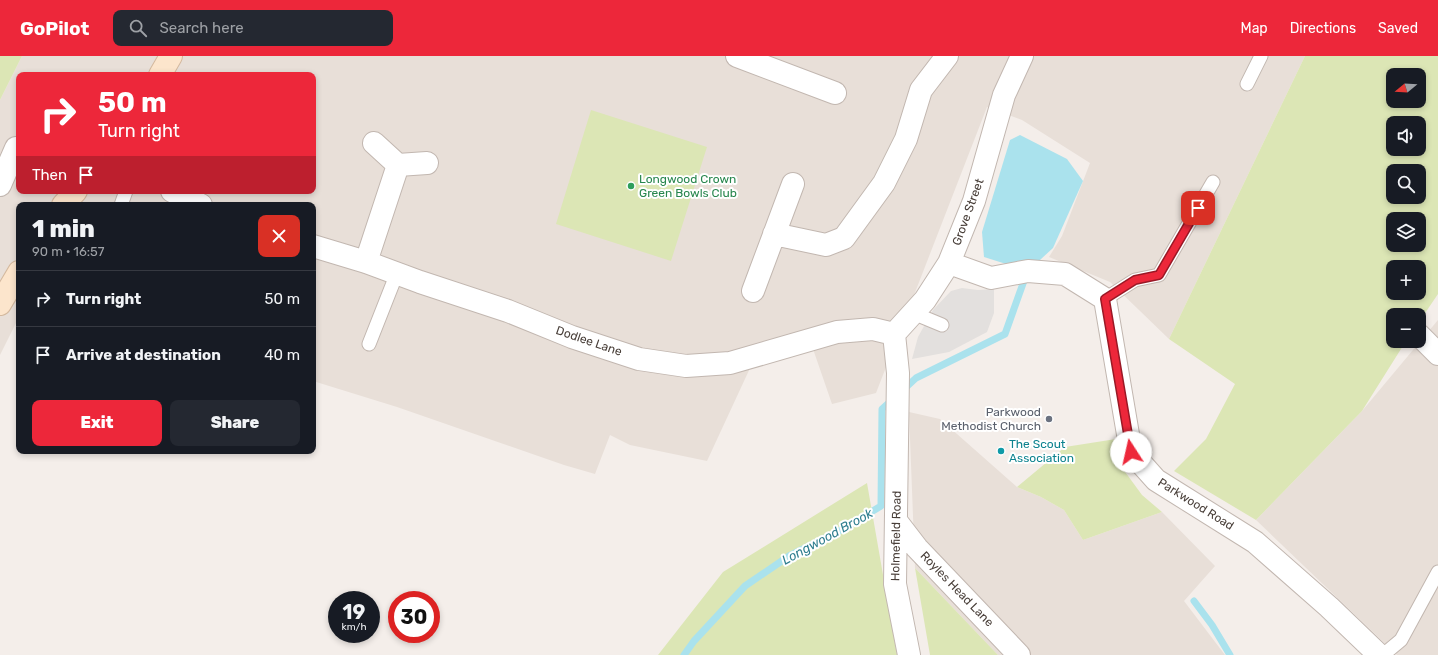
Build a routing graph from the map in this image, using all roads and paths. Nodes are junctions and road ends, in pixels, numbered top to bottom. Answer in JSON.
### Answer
{"nodes":[{"id":1,"x":171,"y":56,"type":"edge"},
{"id":2,"x":737,"y":56,"type":"edge"},
{"id":3,"x":947,"y":56,"type":"edge"},
{"id":4,"x":1022,"y":56,"type":"edge"},
{"id":5,"x":1261,"y":56,"type":"edge"},
{"id":6,"x":162,"y":72,"type":"edge"},
{"id":7,"x":1247,"y":84,"type":"dead end"},
{"id":8,"x":835,"y":92,"type":"dead end"},
{"id":9,"x":374,"y":143,"type":"dead end"},
{"id":10,"x":16,"y":148,"type":"dead end"},
{"id":11,"x":427,"y":163,"type":"dead end"},
{"id":12,"x":398,"y":165,"type":"junction"},
{"id":13,"x":1213,"y":182,"type":"dead end"},
{"id":14,"x":792,"y":184,"type":"dead end"},
{"id":15,"x":0,"y":186,"type":"edge"},
{"id":16,"x":73,"y":194,"type":"edge"},
{"id":17,"x":178,"y":194,"type":"edge"},
{"id":18,"x":66,"y":202,"type":"edge"},
{"id":19,"x":195,"y":202,"type":"edge"},
{"id":20,"x":774,"y":234,"type":"junction"},
{"id":21,"x":316,"y":247,"type":"edge"},
{"id":22,"x":366,"y":262,"type":"junction"},
{"id":23,"x":949,"y":263,"type":"junction"},
{"id":24,"x":397,"y":273,"type":"junction"},
{"id":25,"x":16,"y":277,"type":"edge"},
{"id":26,"x":753,"y":291,"type":"dead end"},
{"id":27,"x":1105,"y":299,"type":"junction"},
{"id":28,"x":0,"y":304,"type":"edge"},
{"id":29,"x":913,"y":313,"type":"junction"},
{"id":30,"x":942,"y":325,"type":"dead end"},
{"id":31,"x":894,"y":334,"type":"junction"},
{"id":32,"x":1426,"y":342,"type":"edge"},
{"id":33,"x":369,"y":344,"type":"dead end"},
{"id":34,"x":1438,"y":354,"type":"edge"},
{"id":35,"x":897,"y":522,"type":"junction"},
{"id":36,"x":1438,"y":572,"type":"edge"},
{"id":37,"x":909,"y":655,"type":"edge"},
{"id":38,"x":1019,"y":655,"type":"edge"},
{"id":39,"x":1379,"y":655,"type":"edge"},
{"id":40,"x":1383,"y":655,"type":"edge"}],
"edges":[{"from":1,"to":6,"type":"street"},
{"from":2,"to":8,"type":"street"},
{"from":3,"to":20,"type":"street"},
{"from":4,"to":23,"type":"street","name":"Grove Street"},
{"from":5,"to":7,"type":"lane"},
{"from":9,"to":12,"type":"street"},
{"from":10,"to":15,"type":"street"},
{"from":11,"to":12,"type":"street"},
{"from":12,"to":22,"type":"street"},
{"from":13,"to":27,"type":"lane"},
{"from":14,"to":20,"type":"street"},
{"from":16,"to":18,"type":"street"},
{"from":17,"to":19,"type":"street"},
{"from":20,"to":26,"type":"street"},
{"from":21,"to":22,"type":"street","name":"Dodlee Lane"},
{"from":22,"to":24,"type":"street","name":"Dodlee Lane"},
{"from":23,"to":27,"type":"street"},
{"from":23,"to":29,"type":"street","name":"Grove Street"},
{"from":24,"to":31,"type":"street","name":"Dodlee Lane"},
{"from":24,"to":33,"type":"lane"},
{"from":25,"to":28,"type":"street"},
{"from":27,"to":39,"type":"street","name":"Parkwood Road"},
{"from":29,"to":30,"type":"lane"},
{"from":29,"to":31,"type":"street","name":"Grove Street"},
{"from":31,"to":35,"type":"street","name":"Holmefield Road"},
{"from":32,"to":34,"type":"street"},
{"from":35,"to":37,"type":"street","name":"Holmefield Road"},
{"from":35,"to":38,"type":"street","name":"Royles Head Lane"},
{"from":36,"to":40,"type":"lane"}]}
